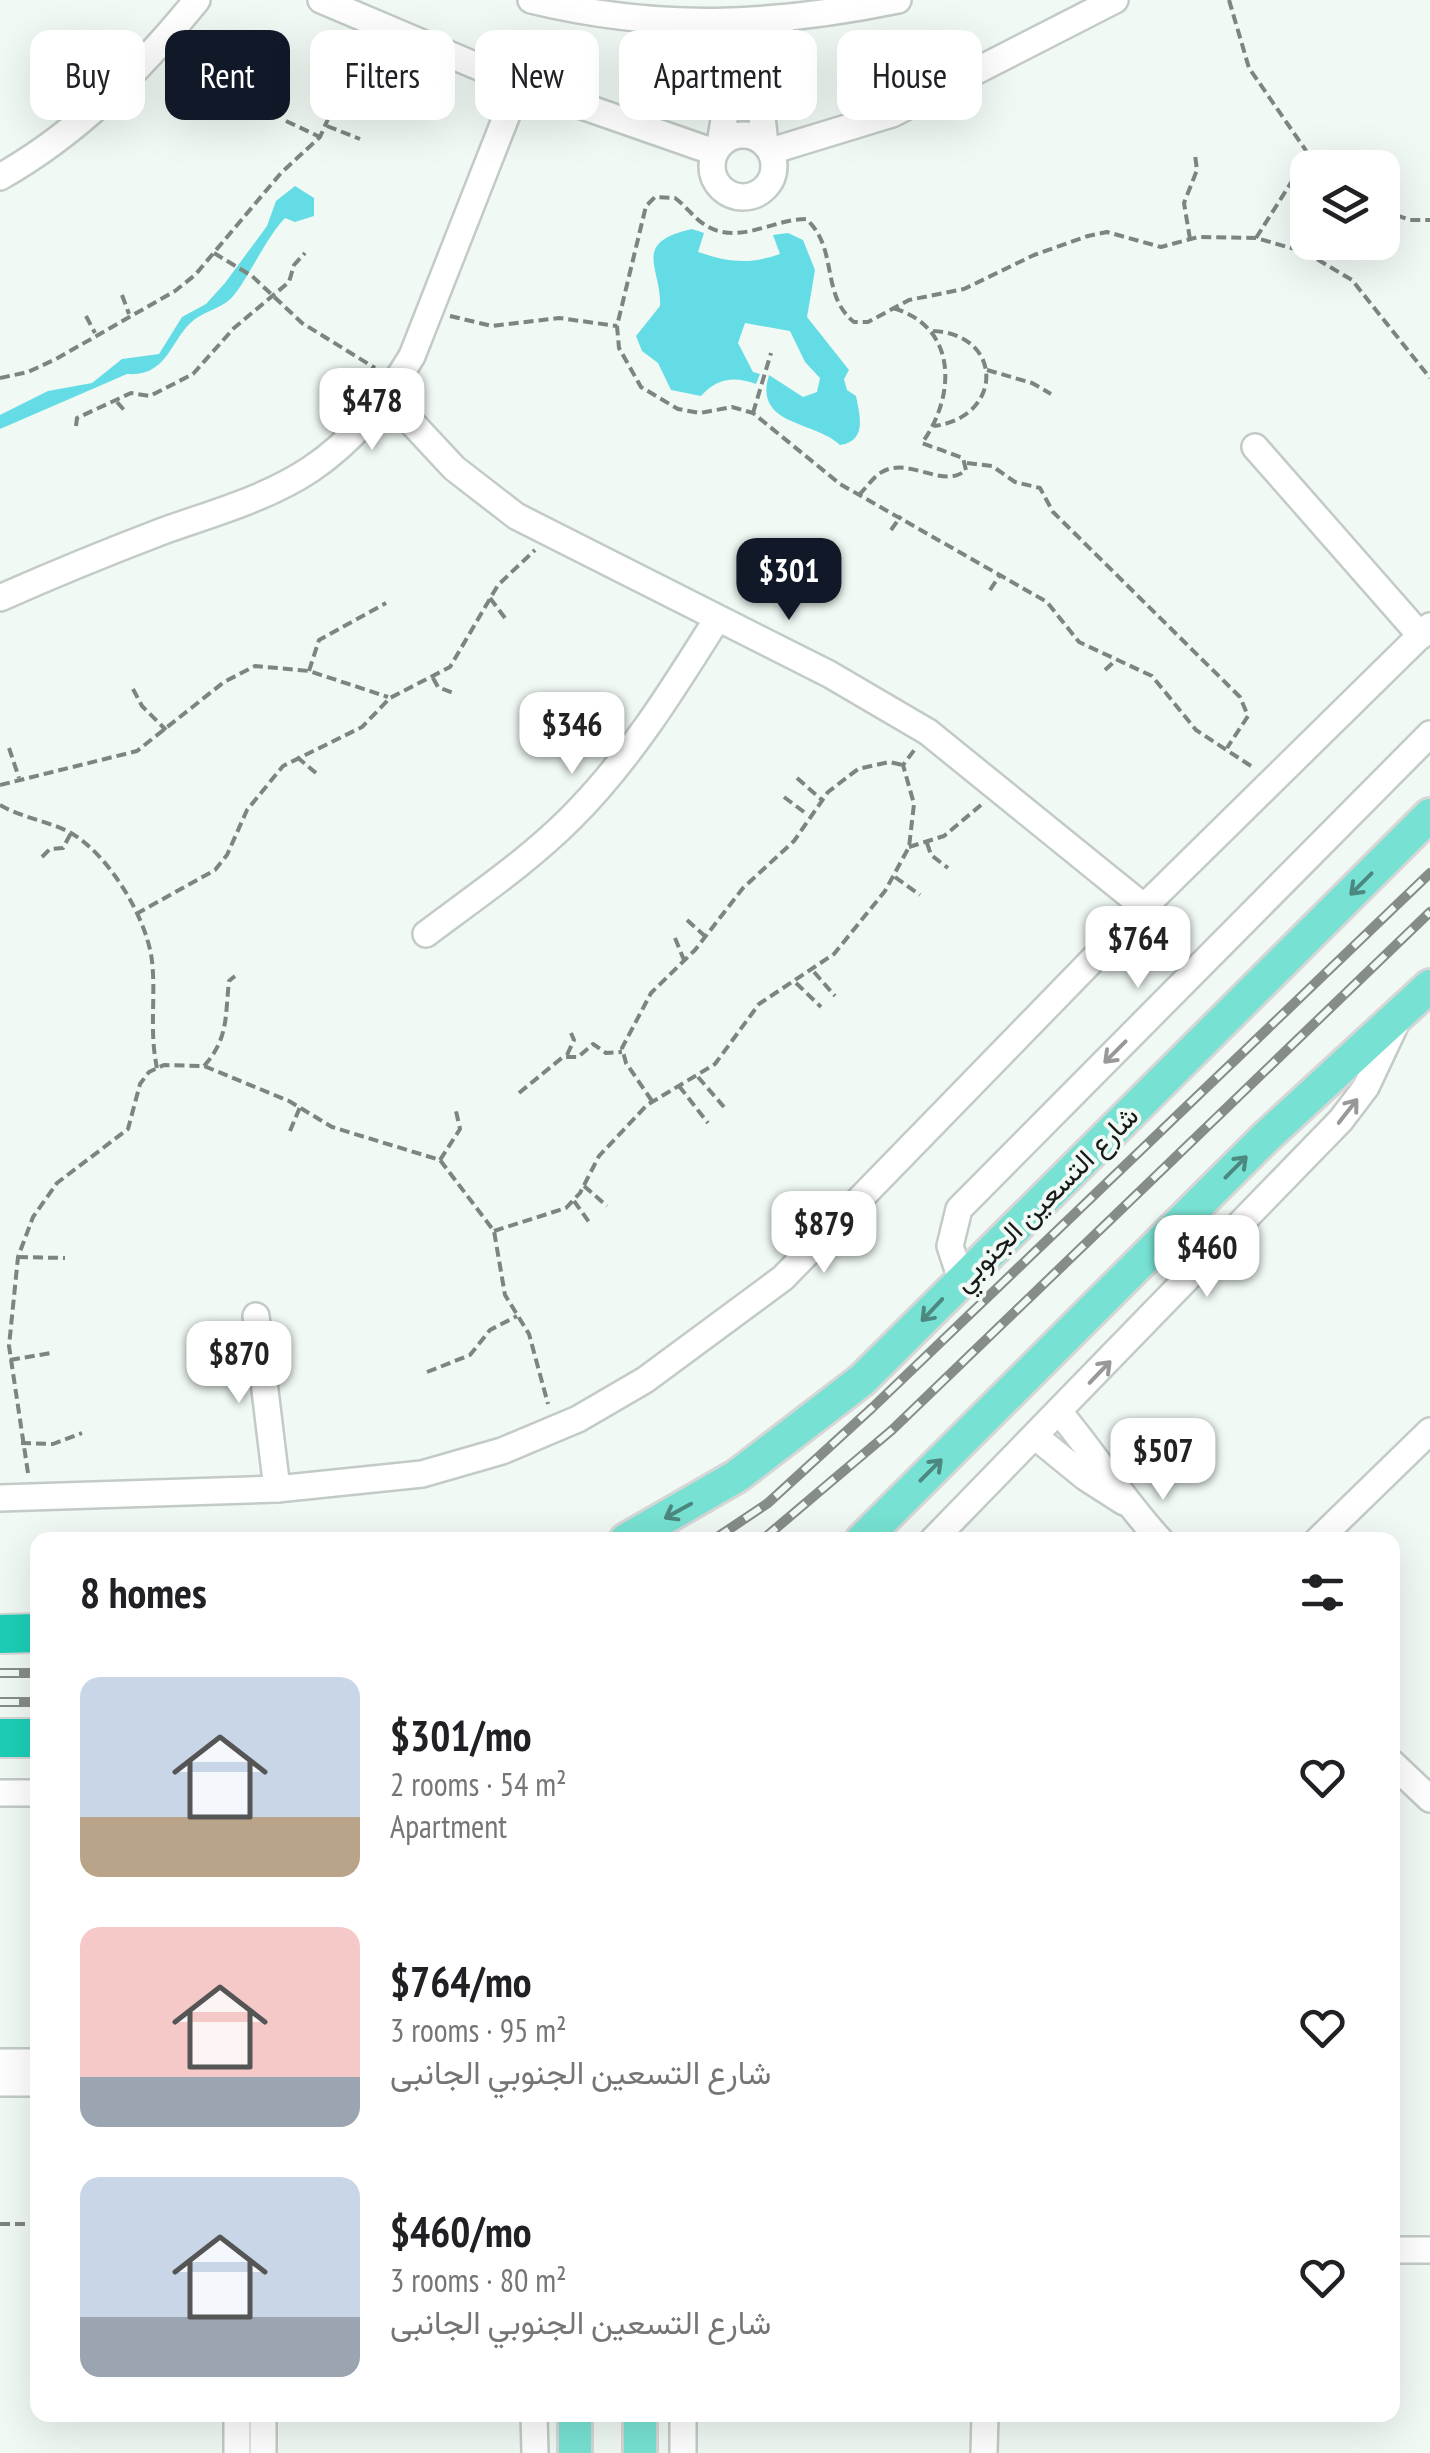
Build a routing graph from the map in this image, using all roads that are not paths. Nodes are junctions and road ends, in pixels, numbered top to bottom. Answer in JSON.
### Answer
{"nodes":[{"id":1,"x":198,"y":0,"type":"edge"},
{"id":2,"x":321,"y":0,"type":"edge"},
{"id":3,"x":532,"y":0,"type":"edge"},
{"id":4,"x":898,"y":0,"type":"edge"},
{"id":5,"x":1116,"y":0,"type":"edge"},
{"id":6,"x":784,"y":21,"type":"junction"},
{"id":7,"x":708,"y":22,"type":"junction"},
{"id":8,"x":475,"y":66,"type":"edge"},
{"id":9,"x":599,"y":110,"type":"edge"},
{"id":10,"x":505,"y":120,"type":"edge"},
{"id":11,"x":717,"y":148,"type":"junction"},
{"id":12,"x":768,"y":148,"type":"junction"},
{"id":13,"x":0,"y":177,"type":"edge"},
{"id":14,"x":391,"y":390,"type":"junction"},
{"id":15,"x":1255,"y":448,"type":"dead end"},
{"id":16,"x":0,"y":598,"type":"edge"},
{"id":17,"x":718,"y":620,"type":"junction"},
{"id":18,"x":1426,"y":631,"type":"edge"},
{"id":19,"x":1430,"y":734,"type":"edge"},
{"id":20,"x":1430,"y":815,"type":"edge"},
{"id":21,"x":1144,"y":907,"type":"junction"},
{"id":22,"x":426,"y":934,"type":"dead end"},
{"id":23,"x":1430,"y":986,"type":"edge"},
{"id":24,"x":1416,"y":1006,"type":"edge"},
{"id":25,"x":961,"y":1279,"type":"junction"},
{"id":26,"x":256,"y":1316,"type":"dead end"},
{"id":27,"x":1060,"y":1413,"type":"junction"},
{"id":28,"x":1036,"y":1436,"type":"junction"},
{"id":29,"x":1428,"y":1438,"type":"edge"},
{"id":30,"x":277,"y":1490,"type":"junction"},
{"id":31,"x":0,"y":1498,"type":"edge"},
{"id":32,"x":1126,"y":1503,"type":"junction"},
{"id":33,"x":640,"y":1532,"type":"edge"},
{"id":34,"x":870,"y":1532,"type":"edge"},
{"id":35,"x":940,"y":1532,"type":"edge"},
{"id":36,"x":1153,"y":1532,"type":"edge"},
{"id":37,"x":1327,"y":1532,"type":"edge"},
{"id":38,"x":30,"y":1633,"type":"edge"},
{"id":39,"x":0,"y":1634,"type":"edge"},
{"id":40,"x":0,"y":1738,"type":"edge"},
{"id":41,"x":30,"y":1738,"type":"edge"},
{"id":42,"x":1400,"y":1770,"type":"edge"},
{"id":43,"x":0,"y":1793,"type":"edge"},
{"id":44,"x":30,"y":1793,"type":"edge"},
{"id":45,"x":1430,"y":1798,"type":"edge"},
{"id":46,"x":0,"y":2062,"type":"edge"},
{"id":47,"x":30,"y":2062,"type":"edge"},
{"id":48,"x":1400,"y":2250,"type":"edge"},
{"id":49,"x":1430,"y":2250,"type":"edge"},
{"id":50,"x":237,"y":2422,"type":"edge"},
{"id":51,"x":263,"y":2422,"type":"edge"},
{"id":52,"x":534,"y":2422,"type":"edge"},
{"id":53,"x":575,"y":2422,"type":"edge"},
{"id":54,"x":640,"y":2422,"type":"edge"},
{"id":55,"x":683,"y":2422,"type":"edge"},
{"id":56,"x":985,"y":2422,"type":"edge"},
{"id":57,"x":237,"y":2453,"type":"edge"},
{"id":58,"x":263,"y":2453,"type":"edge"},
{"id":59,"x":534,"y":2453,"type":"edge"},
{"id":60,"x":576,"y":2453,"type":"edge"},
{"id":61,"x":640,"y":2453,"type":"edge"},
{"id":62,"x":683,"y":2453,"type":"edge"},
{"id":63,"x":984,"y":2453,"type":"edge"}],
"edges":[{"from":1,"to":13,"type":"street"},
{"from":2,"to":8,"type":"street"},
{"from":3,"to":7,"type":"street"},
{"from":4,"to":6,"type":"street"},
{"from":5,"to":12,"type":"street"},
{"from":6,"to":7,"type":"street"},
{"from":6,"to":12,"type":"street"},
{"from":7,"to":11,"type":"street"},
{"from":9,"to":11,"type":"street"},
{"from":10,"to":14,"type":"street"},
{"from":11,"to":12,"type":"street"},
{"from":11,"to":12,"type":"street"},
{"from":14,"to":16,"type":"street"},
{"from":14,"to":17,"type":"street"},
{"from":15,"to":18,"type":"street"},
{"from":17,"to":21,"type":"street"},
{"from":17,"to":22,"type":"street"},
{"from":18,"to":21,"type":"street"},
{"from":19,"to":25,"type":"street","one_way":true},
{"from":20,"to":25,"type":"main road","name":"شارع التسعين الجنوبي","one_way":true},
{"from":21,"to":30,"type":"street"},
{"from":23,"to":24,"type":"main road"},
{"from":27,"to":24,"type":"street","one_way":true},
{"from":34,"to":24,"type":"main road","one_way":true},
{"from":25,"to":33,"type":"main road","name":"شارع التسعين الجنوبي","one_way":true},
{"from":26,"to":30,"type":"street"},
{"from":27,"to":28,"type":"street"},
{"from":27,"to":32,"type":"street"},
{"from":28,"to":32,"type":"street"},
{"from":28,"to":35,"type":"street"},
{"from":29,"to":37,"type":"street"},
{"from":30,"to":31,"type":"street"},
{"from":32,"to":36,"type":"street"},
{"from":38,"to":39,"type":"highway"},
{"from":40,"to":41,"type":"highway"},
{"from":42,"to":45,"type":"street"},
{"from":43,"to":44,"type":"street"},
{"from":46,"to":47,"type":"street"},
{"from":48,"to":49,"type":"street"},
{"from":50,"to":57,"type":"street"},
{"from":51,"to":58,"type":"street"},
{"from":52,"to":59,"type":"street"},
{"from":53,"to":60,"type":"main road"},
{"from":54,"to":61,"type":"main road"},
{"from":55,"to":62,"type":"street"},
{"from":56,"to":63,"type":"street"}]}
